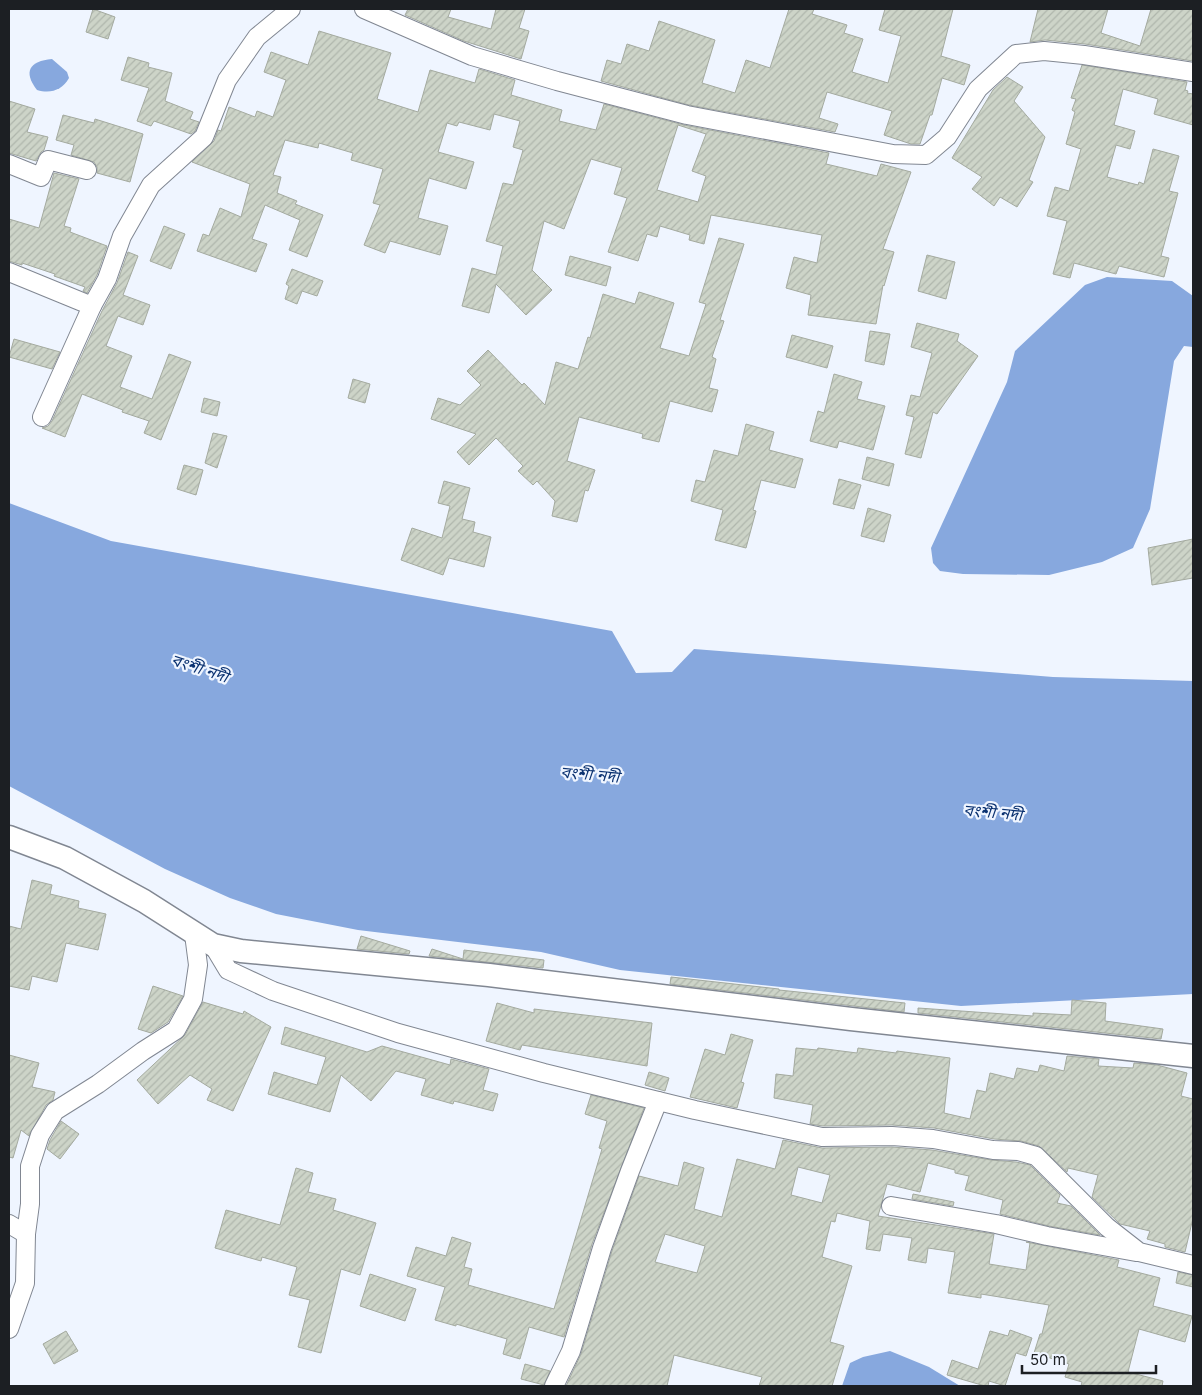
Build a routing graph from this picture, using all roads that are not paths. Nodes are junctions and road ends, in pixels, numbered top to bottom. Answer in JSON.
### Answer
{"nodes":[{"id":1,"x":291,"y":9,"type":"edge"},
{"id":2,"x":364,"y":9,"type":"edge"},
{"id":3,"x":1193,"y":72,"type":"edge"},
{"id":4,"x":9,"y":164,"type":"edge"},
{"id":5,"x":87,"y":170,"type":"dead end"},
{"id":6,"x":9,"y":272,"type":"edge"},
{"id":7,"x":92,"y":306,"type":"junction"},
{"id":8,"x":42,"y":417,"type":"dead end"},
{"id":9,"x":9,"y":838,"type":"edge"},
{"id":10,"x":203,"y":940,"type":"junction"},
{"id":11,"x":1193,"y":1056,"type":"edge"},
{"id":12,"x":658,"y":1101,"type":"junction"},
{"id":13,"x":891,"y":1206,"type":"dead end"},
{"id":14,"x":9,"y":1224,"type":"edge"},
{"id":15,"x":26,"y":1234,"type":"junction"},
{"id":16,"x":1139,"y":1252,"type":"junction"},
{"id":17,"x":1193,"y":1265,"type":"edge"},
{"id":18,"x":9,"y":1328,"type":"edge"},
{"id":19,"x":554,"y":1386,"type":"edge"}],
"edges":[{"from":1,"to":7,"type":"street"},
{"from":2,"to":3,"type":"street"},
{"from":4,"to":5,"type":"street"},
{"from":6,"to":7,"type":"street"},
{"from":7,"to":8,"type":"street"},
{"from":9,"to":10,"type":"street"},
{"from":10,"to":11,"type":"street"},
{"from":10,"to":12,"type":"street"},
{"from":10,"to":15,"type":"street"},
{"from":12,"to":16,"type":"street"},
{"from":12,"to":19,"type":"street"},
{"from":13,"to":16,"type":"street"},
{"from":14,"to":15,"type":"street"},
{"from":15,"to":18,"type":"street"},
{"from":16,"to":17,"type":"street"}]}
